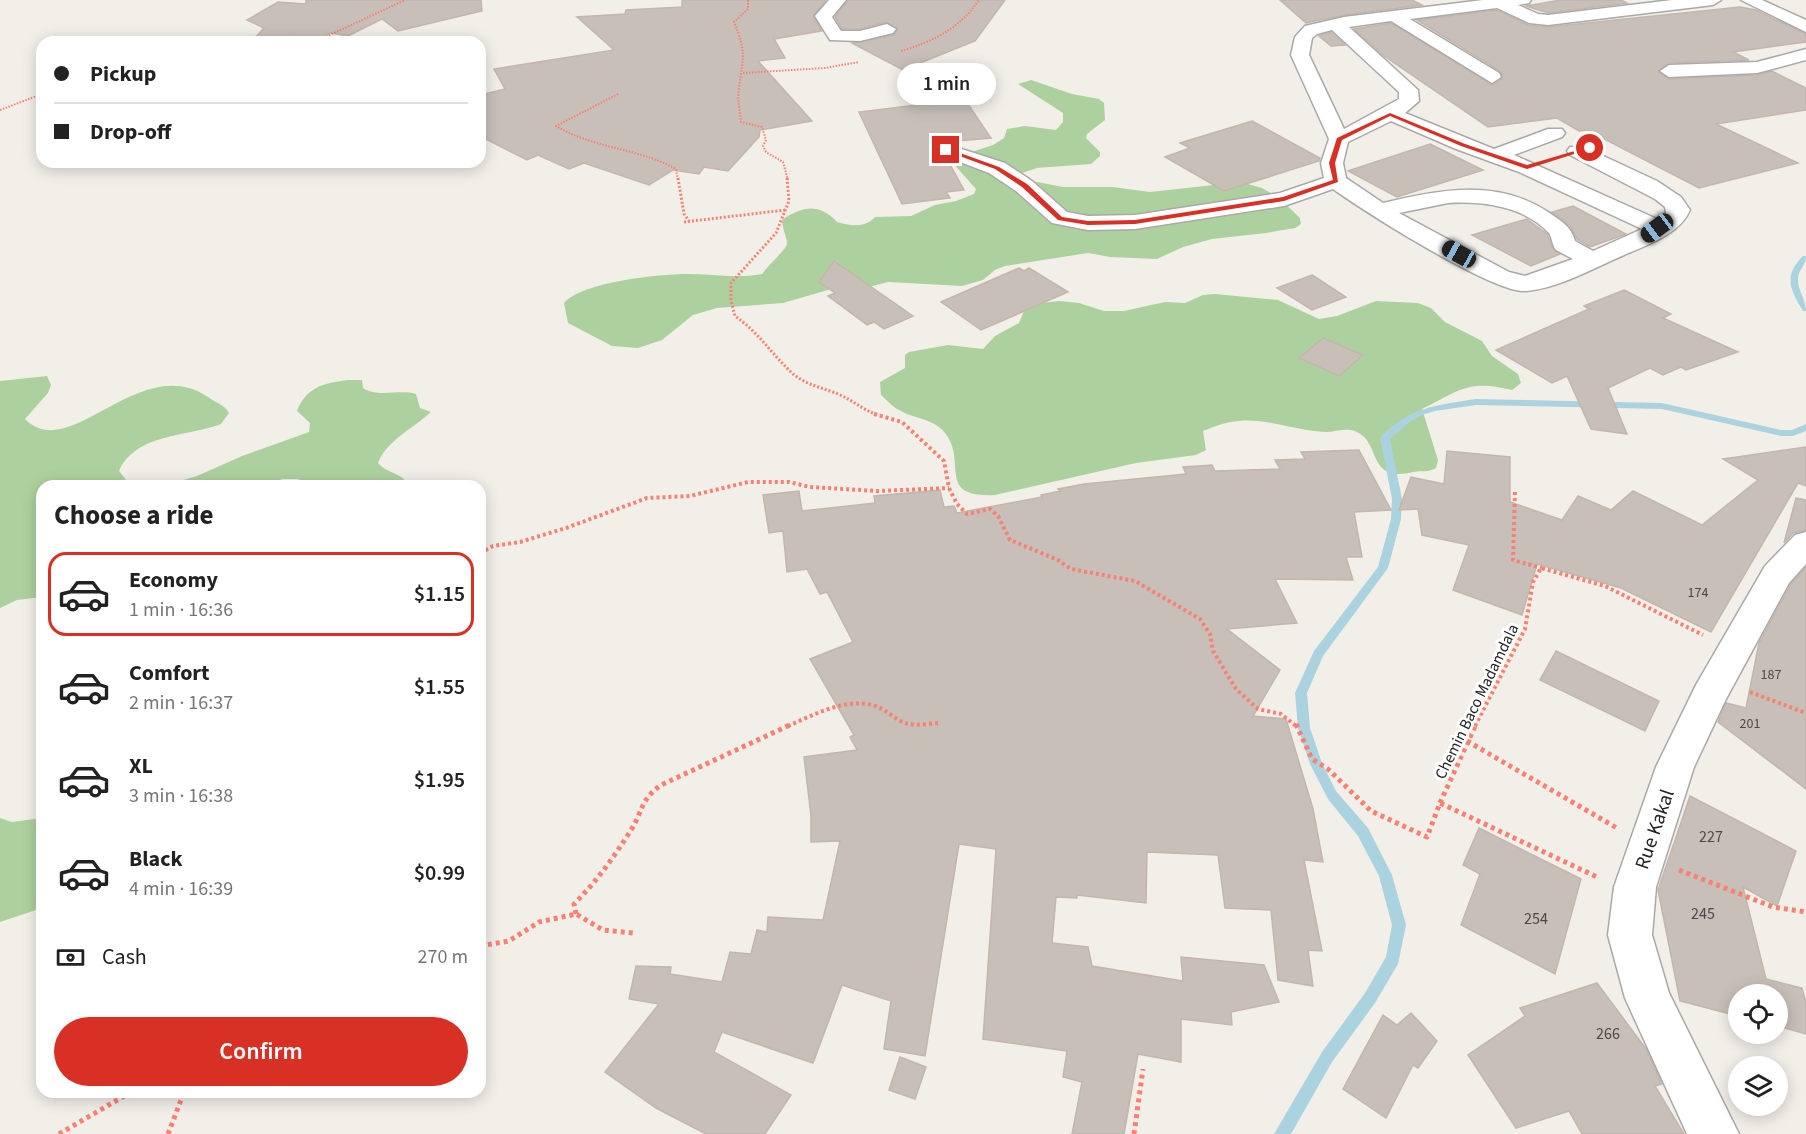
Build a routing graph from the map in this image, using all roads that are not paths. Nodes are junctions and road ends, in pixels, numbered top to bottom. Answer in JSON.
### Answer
{"nodes":[{"id":1,"x":838,"y":0,"type":"edge"},
{"id":2,"x":1522,"y":0,"type":"edge"},
{"id":3,"x":1713,"y":0,"type":"edge"},
{"id":4,"x":1749,"y":0,"type":"edge"},
{"id":5,"x":1499,"y":3,"type":"junction"},
{"id":6,"x":1394,"y":16,"type":"junction"},
{"id":7,"x":1344,"y":22,"type":"junction"},
{"id":8,"x":1806,"y":27,"type":"edge"},
{"id":9,"x":887,"y":29,"type":"dead end"},
{"id":10,"x":1806,"y":54,"type":"edge"},
{"id":11,"x":1669,"y":71,"type":"dead end"},
{"id":12,"x":1492,"y":77,"type":"dead end"},
{"id":13,"x":1390,"y":114,"type":"junction"},
{"id":14,"x":1555,"y":133,"type":"dead end"},
{"id":15,"x":1339,"y":139,"type":"junction"},
{"id":16,"x":1603,"y":145,"type":"dead end"},
{"id":17,"x":946,"y":150,"type":"dead end"},
{"id":18,"x":1577,"y":151,"type":"junction"},
{"id":19,"x":1494,"y":156,"type":"junction"},
{"id":20,"x":1527,"y":167,"type":"junction"},
{"id":21,"x":1336,"y":181,"type":"junction"},
{"id":22,"x":1379,"y":211,"type":"junction"},
{"id":23,"x":1657,"y":228,"type":"junction"},
{"id":24,"x":1590,"y":259,"type":"junction"},
{"id":25,"x":1806,"y":543,"type":"edge"},
{"id":26,"x":1714,"y":1134,"type":"edge"}],
"edges":[{"from":1,"to":9,"type":"street"},
{"from":2,"to":5,"type":"street"},
{"from":3,"to":5,"type":"street"},
{"from":4,"to":8,"type":"street"},
{"from":5,"to":6,"type":"street"},
{"from":6,"to":7,"type":"street"},
{"from":6,"to":12,"type":"street"},
{"from":7,"to":13,"type":"street"},
{"from":7,"to":15,"type":"street"},
{"from":10,"to":11,"type":"street"},
{"from":13,"to":15,"type":"street"},
{"from":13,"to":19,"type":"street"},
{"from":14,"to":19,"type":"street"},
{"from":15,"to":21,"type":"street"},
{"from":16,"to":18,"type":"street"},
{"from":17,"to":21,"type":"street"},
{"from":18,"to":20,"type":"street"},
{"from":18,"to":23,"type":"street"},
{"from":19,"to":20,"type":"street"},
{"from":20,"to":23,"type":"street"},
{"from":21,"to":22,"type":"street"},
{"from":22,"to":24,"type":"street"},
{"from":22,"to":24,"type":"street"},
{"from":23,"to":24,"type":"street"},
{"from":25,"to":26,"type":"street","name":"Rue Kakal"}]}
